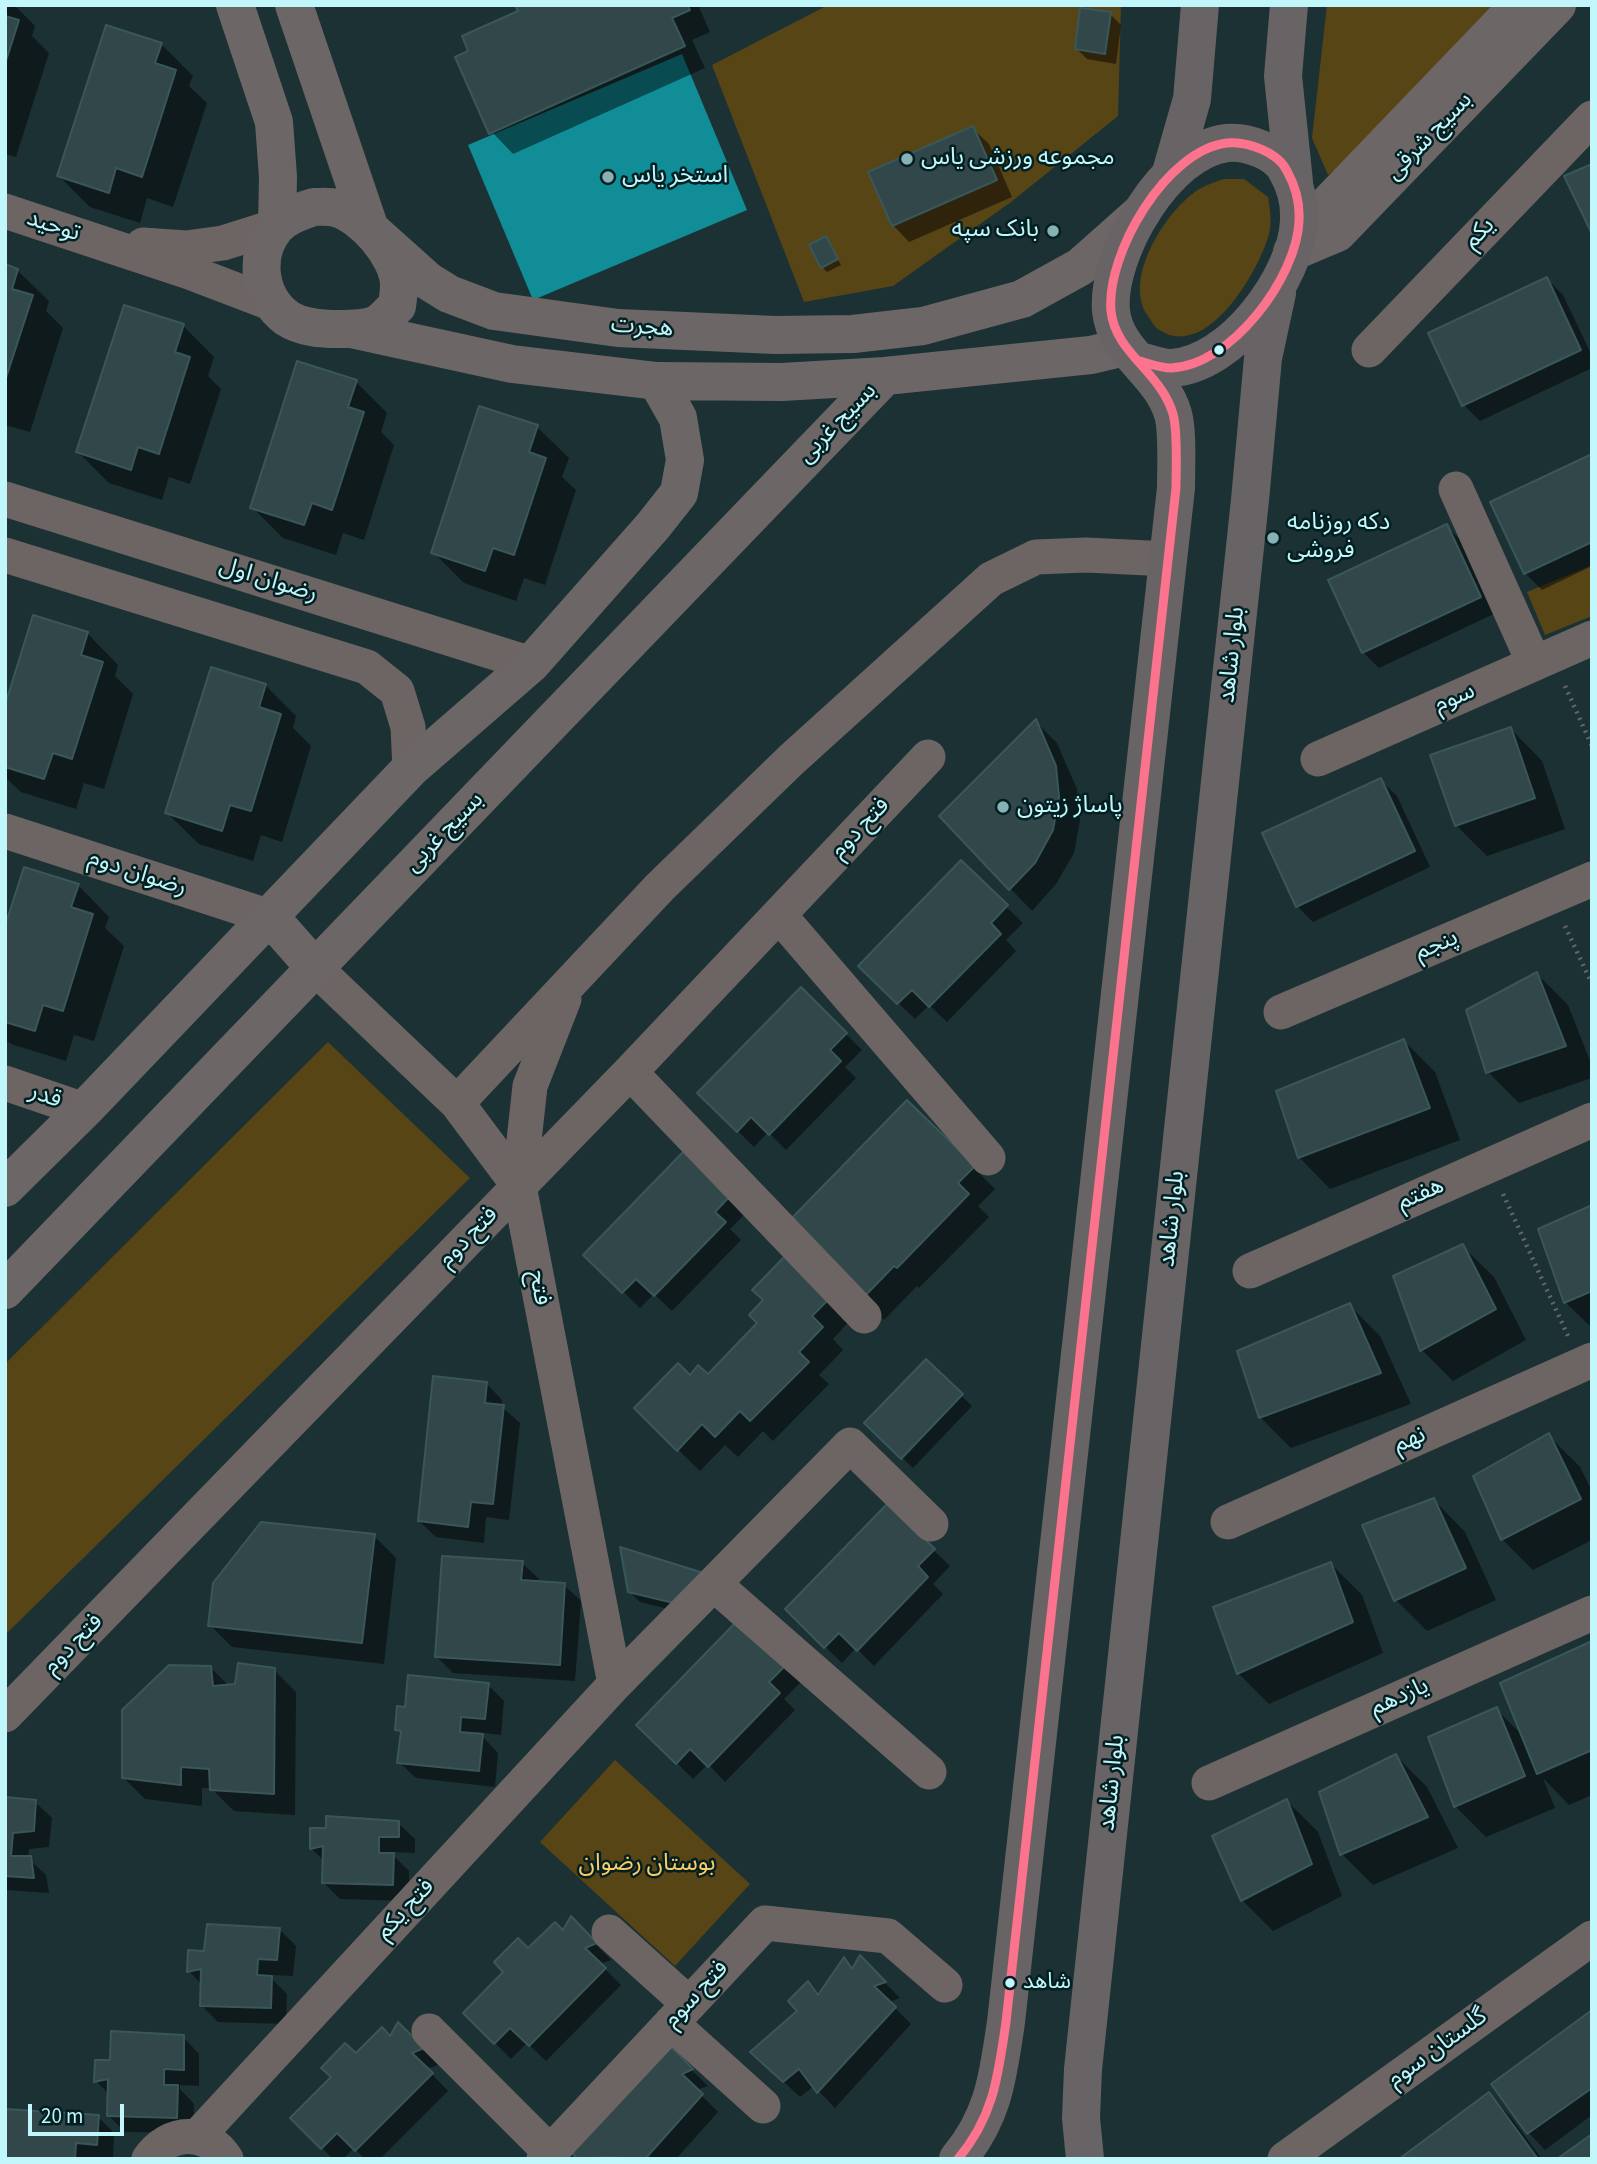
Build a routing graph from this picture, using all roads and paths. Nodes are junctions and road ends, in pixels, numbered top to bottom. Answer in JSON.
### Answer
{"nodes":[{"id":1,"x":235,"y":5,"type":"edge"},
{"id":2,"x":293,"y":5,"type":"edge"},
{"id":3,"x":1200,"y":5,"type":"edge"},
{"id":4,"x":1290,"y":5,"type":"edge"},
{"id":5,"x":1519,"y":5,"type":"edge"},
{"id":6,"x":1557,"y":5,"type":"edge"},
{"id":7,"x":1592,"y":118,"type":"edge"},
{"id":8,"x":1170,"y":176,"type":"junction"},
{"id":9,"x":5,"y":211,"type":"edge"},
{"id":10,"x":1144,"y":211,"type":"junction"},
{"id":11,"x":277,"y":226,"type":"junction"},
{"id":12,"x":370,"y":229,"type":"junction"},
{"id":13,"x":1291,"y":233,"type":"junction"},
{"id":14,"x":101,"y":242,"type":"junction"},
{"id":15,"x":273,"y":304,"type":"junction"},
{"id":16,"x":351,"y":329,"type":"junction"},
{"id":17,"x":1369,"y":350,"type":"dead end"},
{"id":18,"x":1132,"y":354,"type":"junction"},
{"id":19,"x":885,"y":376,"type":"junction"},
{"id":20,"x":657,"y":381,"type":"junction"},
{"id":21,"x":1455,"y":489,"type":"dead end"},
{"id":22,"x":5,"y":499,"type":"edge"},
{"id":23,"x":5,"y":555,"type":"edge"},
{"id":24,"x":1169,"y":559,"type":"junction"},
{"id":25,"x":1592,"y":638,"type":"edge"},
{"id":26,"x":1543,"y":660,"type":"junction"},
{"id":27,"x":531,"y":664,"type":"junction"},
{"id":28,"x":1592,"y":746,"type":"edge"},
{"id":29,"x":928,"y":757,"type":"dead end"},
{"id":30,"x":1318,"y":760,"type":"dead end"},
{"id":31,"x":410,"y":769,"type":"junction"},
{"id":32,"x":5,"y":831,"type":"edge"},
{"id":33,"x":1592,"y":879,"type":"edge"},
{"id":34,"x":1552,"y":897,"type":"junction"},
{"id":35,"x":779,"y":915,"type":"junction"},
{"id":36,"x":270,"y":918,"type":"junction"},
{"id":37,"x":315,"y":968,"type":"junction"},
{"id":38,"x":570,"y":982,"type":"junction"},
{"id":39,"x":1592,"y":985,"type":"edge"},
{"id":40,"x":1281,"y":1012,"type":"dead end"},
{"id":41,"x":630,"y":1072,"type":"junction"},
{"id":42,"x":5,"y":1083,"type":"edge"},
{"id":43,"x":457,"y":1103,"type":"junction"},
{"id":44,"x":84,"y":1111,"type":"junction"},
{"id":45,"x":1592,"y":1120,"type":"edge"},
{"id":46,"x":988,"y":1158,"type":"dead end"},
{"id":47,"x":1490,"y":1165,"type":"junction"},
{"id":48,"x":519,"y":1186,"type":"junction"},
{"id":49,"x":5,"y":1188,"type":"edge"},
{"id":50,"x":1250,"y":1271,"type":"dead end"},
{"id":51,"x":5,"y":1290,"type":"edge"},
{"id":52,"x":864,"y":1316,"type":"dead end"},
{"id":53,"x":1586,"y":1363,"type":"edge"},
{"id":54,"x":1228,"y":1522,"type":"dead end"},
{"id":55,"x":930,"y":1524,"type":"dead end"},
{"id":56,"x":714,"y":1584,"type":"junction"},
{"id":57,"x":1592,"y":1613,"type":"edge"},
{"id":58,"x":615,"y":1684,"type":"junction"},
{"id":59,"x":5,"y":1716,"type":"edge"},
{"id":60,"x":929,"y":1772,"type":"dead end"},
{"id":61,"x":1209,"y":1783,"type":"dead end"},
{"id":62,"x":609,"y":1932,"type":"dead end"},
{"id":63,"x":1592,"y":1938,"type":"edge"},
{"id":64,"x":944,"y":1985,"type":"dead end"},
{"id":65,"x":680,"y":2014,"type":"junction"},
{"id":66,"x":429,"y":2031,"type":"dead end"},
{"id":67,"x":763,"y":2106,"type":"dead end"},
{"id":68,"x":197,"y":2137,"type":"junction"},
{"id":69,"x":547,"y":2155,"type":"edge"},
{"id":70,"x":149,"y":2159,"type":"edge"},
{"id":71,"x":226,"y":2159,"type":"edge"},
{"id":72,"x":958,"y":2159,"type":"edge"},
{"id":73,"x":1085,"y":2159,"type":"edge"},
{"id":74,"x":1284,"y":2159,"type":"edge"}],
"edges":[{"from":1,"to":11,"type":"main road"},
{"from":2,"to":12,"type":"main road","name":"هجرت"},
{"from":3,"to":8,"type":"main road"},
{"from":4,"to":13,"type":"main road","name":"بلوار شاهد"},
{"from":5,"to":13,"type":"main road","name":"بسیج شرقی"},
{"from":6,"to":13,"type":"main road","name":"بسیج شرقی"},
{"from":7,"to":17,"type":"street","name":"یکم"},
{"from":8,"to":10,"type":"main road"},
{"from":8,"to":13,"type":"main road"},
{"from":9,"to":14,"type":"street","name":"توحید"},
{"from":10,"to":12,"type":"main road","name":"هجرت"},
{"from":10,"to":18,"type":"main road"},
{"from":11,"to":12,"type":"main road"},
{"from":11,"to":14,"type":"street"},
{"from":11,"to":15,"type":"main road"},
{"from":12,"to":16,"type":"main road"},
{"from":13,"to":18,"type":"main road"},
{"from":13,"to":73,"type":"main road","name":"بلوار شاهد"},
{"from":14,"to":15,"type":"street"},
{"from":15,"to":16,"type":"main road"},
{"from":16,"to":20,"type":"main road","name":"هجرت"},
{"from":18,"to":19,"type":"main road","name":"هجرت"},
{"from":18,"to":24,"type":"main road"},
{"from":19,"to":20,"type":"main road","name":"هجرت"},
{"from":19,"to":37,"type":"main road","name":"بسیج غربی"},
{"from":20,"to":27,"type":"main road"},
{"from":21,"to":26,"type":"street"},
{"from":22,"to":27,"type":"street","name":"رضوان اول"},
{"from":23,"to":31,"type":"street"},
{"from":24,"to":38,"type":"street"},
{"from":24,"to":72,"type":"main road"},
{"from":25,"to":26,"type":"street","name":"سوم"},
{"from":26,"to":28,"type":"path"},
{"from":26,"to":30,"type":"street","name":"سوم"},
{"from":27,"to":31,"type":"main road"},
{"from":29,"to":35,"type":"street","name":"فتح دوم"},
{"from":31,"to":36,"type":"main road"},
{"from":32,"to":36,"type":"street","name":"رضوان دوم"},
{"from":33,"to":34,"type":"street","name":"پنجم"},
{"from":34,"to":39,"type":"path"},
{"from":34,"to":40,"type":"street","name":"پنجم"},
{"from":35,"to":41,"type":"street","name":"فتح دوم"},
{"from":35,"to":46,"type":"street"},
{"from":36,"to":37,"type":"main road"},
{"from":36,"to":44,"type":"main road"},
{"from":37,"to":43,"type":"street","name":"فتح"},
{"from":37,"to":51,"type":"main road","name":"بسیج غربی"},
{"from":38,"to":43,"type":"street"},
{"from":38,"to":48,"type":"street"},
{"from":41,"to":48,"type":"street","name":"فتح دوم"},
{"from":41,"to":52,"type":"street"},
{"from":42,"to":44,"type":"street","name":"قدر"},
{"from":43,"to":48,"type":"street","name":"فتح"},
{"from":44,"to":49,"type":"main road"},
{"from":45,"to":47,"type":"street","name":"هفتم"},
{"from":47,"to":50,"type":"street","name":"هفتم"},
{"from":47,"to":53,"type":"path"},
{"from":48,"to":58,"type":"street","name":"فتح"},
{"from":48,"to":59,"type":"street","name":"فتح دوم"},
{"from":53,"to":54,"type":"street","name":"نهم"},
{"from":55,"to":56,"type":"street","name":"فتح یکم"},
{"from":56,"to":58,"type":"street","name":"فتح یکم"},
{"from":56,"to":60,"type":"street"},
{"from":57,"to":61,"type":"street","name":"یازدهم"},
{"from":58,"to":68,"type":"street","name":"فتح یکم"},
{"from":62,"to":65,"type":"street"},
{"from":63,"to":74,"type":"street","name":"گلستان سوم"},
{"from":64,"to":65,"type":"street","name":"فتح سوم"},
{"from":65,"to":67,"type":"street"},
{"from":65,"to":69,"type":"street","name":"فتح سوم"},
{"from":66,"to":69,"type":"street"},
{"from":68,"to":70,"type":"street"},
{"from":68,"to":71,"type":"street"}]}
